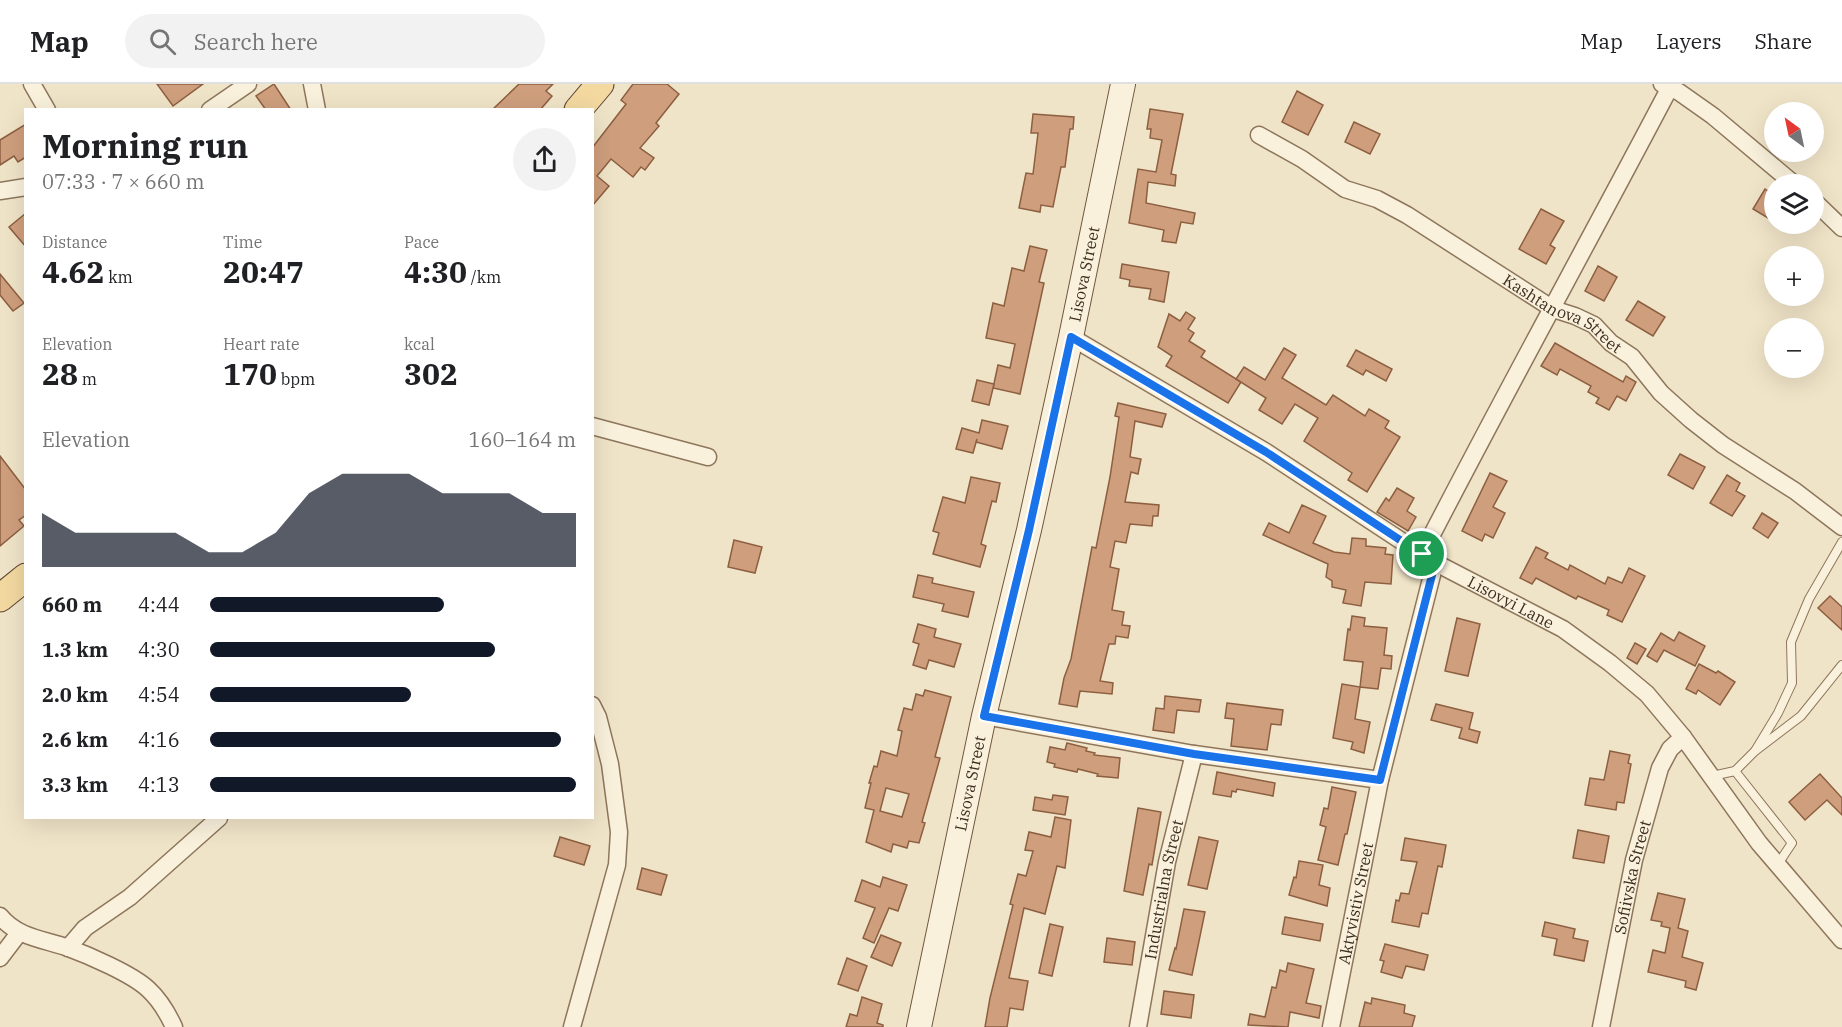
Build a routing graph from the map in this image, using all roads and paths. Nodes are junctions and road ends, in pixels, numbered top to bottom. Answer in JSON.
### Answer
{"nodes":[{"id":1,"x":32,"y":84,"type":"edge"},
{"id":2,"x":248,"y":84,"type":"edge"},
{"id":3,"x":312,"y":84,"type":"edge"},
{"id":4,"x":600,"y":84,"type":"edge"},
{"id":5,"x":1123,"y":84,"type":"edge"},
{"id":6,"x":1665,"y":87,"type":"edge"},
{"id":7,"x":46,"y":108,"type":"edge"},
{"id":8,"x":213,"y":108,"type":"edge"},
{"id":9,"x":317,"y":108,"type":"edge"},
{"id":10,"x":580,"y":108,"type":"edge"},
{"id":11,"x":1259,"y":135,"type":"dead end"},
{"id":12,"x":1782,"y":174,"type":"edge"},
{"id":13,"x":24,"y":187,"type":"edge"},
{"id":14,"x":0,"y":191,"type":"edge"},
{"id":15,"x":1824,"y":211,"type":"edge"},
{"id":16,"x":1842,"y":228,"type":"edge"},
{"id":17,"x":1553,"y":309,"type":"junction"},
{"id":18,"x":1071,"y":337,"type":"junction"},
{"id":19,"x":594,"y":427,"type":"edge"},
{"id":20,"x":708,"y":457,"type":"dead end"},
{"id":21,"x":1842,"y":527,"type":"edge"},
{"id":22,"x":1842,"y":542,"type":"edge"},
{"id":23,"x":1427,"y":558,"type":"junction"},
{"id":24,"x":24,"y":579,"type":"edge"},
{"id":25,"x":0,"y":598,"type":"edge"},
{"id":26,"x":1842,"y":665,"type":"edge"},
{"id":27,"x":594,"y":709,"type":"edge"},
{"id":28,"x":984,"y":716,"type":"junction"},
{"id":29,"x":1683,"y":737,"type":"junction"},
{"id":30,"x":1755,"y":751,"type":"junction"},
{"id":31,"x":1194,"y":754,"type":"junction"},
{"id":32,"x":1735,"y":771,"type":"junction"},
{"id":33,"x":1711,"y":776,"type":"junction"},
{"id":34,"x":1380,"y":780,"type":"junction"},
{"id":35,"x":218,"y":819,"type":"edge"},
{"id":36,"x":1778,"y":864,"type":"junction"},
{"id":37,"x":0,"y":916,"type":"edge"},
{"id":38,"x":19,"y":933,"type":"junction"},
{"id":39,"x":1842,"y":940,"type":"edge"},
{"id":40,"x":68,"y":948,"type":"junction"},
{"id":41,"x":0,"y":958,"type":"edge"},
{"id":42,"x":174,"y":1027,"type":"edge"},
{"id":43,"x":572,"y":1027,"type":"edge"},
{"id":44,"x":919,"y":1027,"type":"edge"},
{"id":45,"x":1138,"y":1027,"type":"edge"},
{"id":46,"x":1330,"y":1027,"type":"edge"},
{"id":47,"x":1601,"y":1027,"type":"edge"}],
"edges":[{"from":1,"to":7,"type":"street"},
{"from":2,"to":8,"type":"street"},
{"from":3,"to":9,"type":"street"},
{"from":4,"to":10,"type":"main road"},
{"from":5,"to":18,"type":"street","name":"Lisova Street"},
{"from":6,"to":12,"type":"street"},
{"from":6,"to":17,"type":"street","name":"Aktyvistiv Street"},
{"from":11,"to":17,"type":"street","name":"Kashtanova Street"},
{"from":13,"to":14,"type":"street"},
{"from":15,"to":16,"type":"street"},
{"from":17,"to":21,"type":"street","name":"Kashtanova Street"},
{"from":17,"to":23,"type":"street","name":"Aktyvistiv Street"},
{"from":18,"to":23,"type":"street","name":"Lisovyi Lane"},
{"from":18,"to":28,"type":"street","name":"Lisova Street"},
{"from":19,"to":20,"type":"street"},
{"from":22,"to":30,"type":"lane"},
{"from":23,"to":29,"type":"street","name":"Lisovyi Lane"},
{"from":23,"to":34,"type":"street","name":"Aktyvistiv Street"},
{"from":24,"to":25,"type":"main road"},
{"from":26,"to":30,"type":"lane"},
{"from":27,"to":43,"type":"street"},
{"from":28,"to":31,"type":"street"},
{"from":28,"to":44,"type":"street","name":"Lisova Street"},
{"from":29,"to":33,"type":"street","name":"Lisovyi Lane"},
{"from":29,"to":47,"type":"street","name":"Sofiivska Street"},
{"from":30,"to":32,"type":"lane"},
{"from":31,"to":34,"type":"street"},
{"from":31,"to":45,"type":"street","name":"Industrialna Street"},
{"from":32,"to":33,"type":"lane"},
{"from":32,"to":36,"type":"lane"},
{"from":33,"to":36,"type":"street","name":"Lisovyi Lane"},
{"from":34,"to":46,"type":"street","name":"Aktyvistiv Street"},
{"from":35,"to":40,"type":"street"},
{"from":36,"to":39,"type":"street","name":"Lisovyi Lane"},
{"from":37,"to":38,"type":"street"},
{"from":38,"to":40,"type":"street"},
{"from":38,"to":41,"type":"street"},
{"from":40,"to":42,"type":"street"}]}
